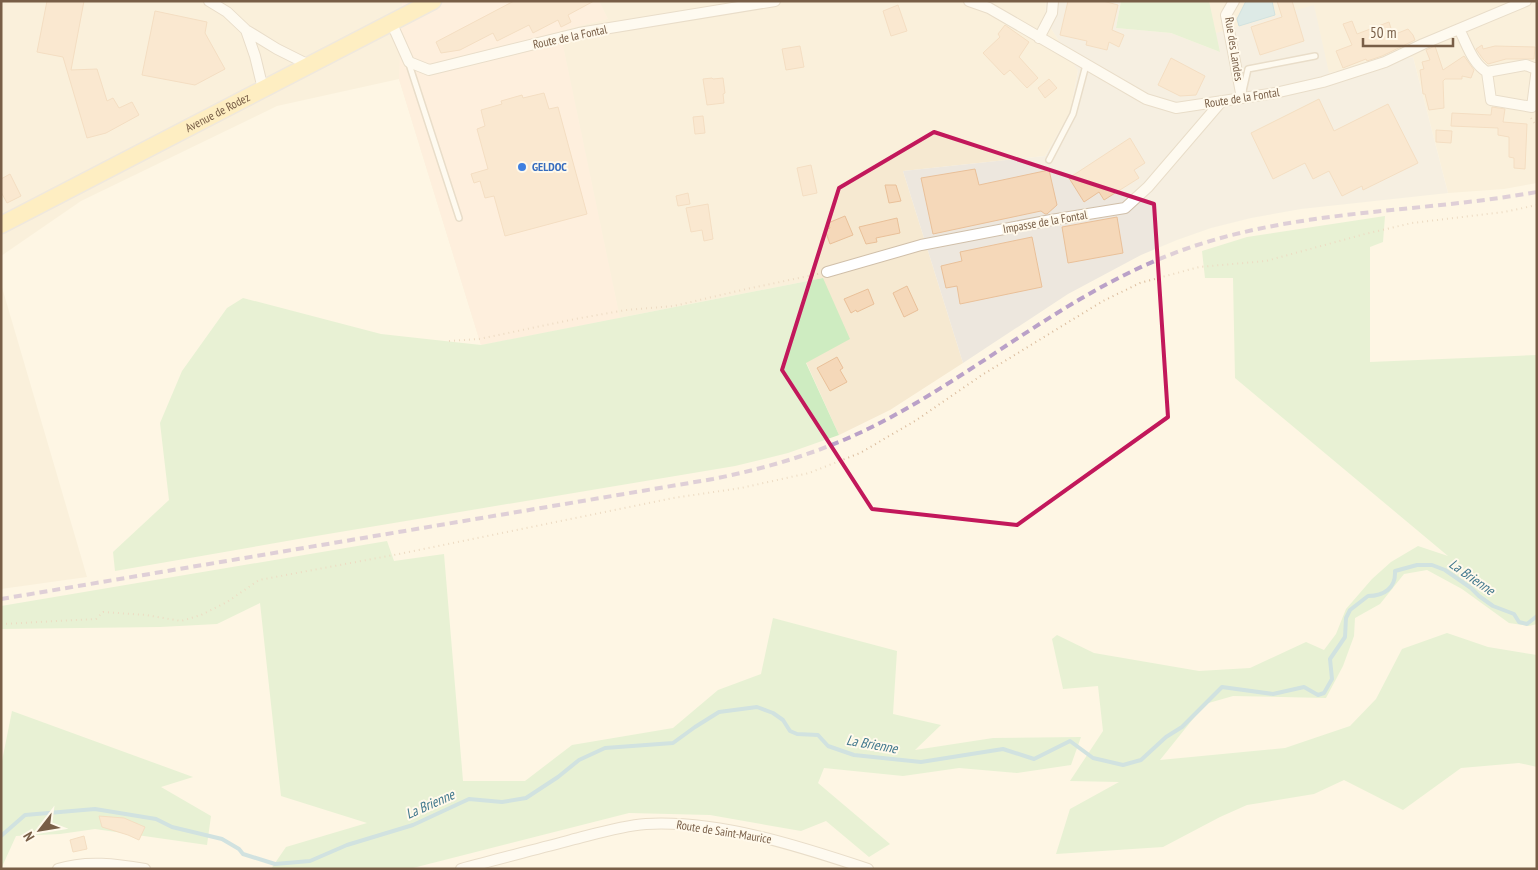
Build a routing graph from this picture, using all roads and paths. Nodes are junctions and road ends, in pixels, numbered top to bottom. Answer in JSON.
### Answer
{"nodes":[{"id":1,"x":209,"y":1,"type":"edge"},
{"id":2,"x":776,"y":1,"type":"edge"},
{"id":3,"x":969,"y":1,"type":"edge"},
{"id":4,"x":1053,"y":1,"type":"edge"},
{"id":5,"x":1234,"y":1,"type":"edge"},
{"id":6,"x":1526,"y":1,"type":"edge"},
{"id":7,"x":427,"y":3,"type":"edge"},
{"id":8,"x":392,"y":24,"type":"junction"},
{"id":9,"x":1459,"y":29,"type":"junction"},
{"id":10,"x":246,"y":30,"type":"junction"},
{"id":11,"x":1039,"y":38,"type":"junction"},
{"id":12,"x":1315,"y":56,"type":"dead end"},
{"id":13,"x":409,"y":62,"type":"junction"},
{"id":14,"x":1086,"y":65,"type":"junction"},
{"id":15,"x":309,"y":66,"type":"junction"},
{"id":16,"x":1537,"y":68,"type":"edge"},
{"id":17,"x":1487,"y":72,"type":"junction"},
{"id":18,"x":263,"y":89,"type":"junction"},
{"id":19,"x":1242,"y":98,"type":"junction"},
{"id":20,"x":1221,"y":102,"type":"junction"},
{"id":21,"x":1049,"y":160,"type":"dead end"},
{"id":22,"x":1537,"y":206,"type":"edge"},
{"id":23,"x":459,"y":218,"type":"dead end"},
{"id":24,"x":1,"y":225,"type":"edge"},
{"id":25,"x":827,"y":272,"type":"joint"},
{"id":26,"x":449,"y":341,"type":"dead end"},
{"id":27,"x":1,"y":624,"type":"edge"},
{"id":28,"x":58,"y":869,"type":"edge"},
{"id":29,"x":145,"y":869,"type":"edge"},
{"id":30,"x":460,"y":869,"type":"edge"},
{"id":31,"x":868,"y":869,"type":"edge"}],
"edges":[{"from":1,"to":10,"type":"street"},
{"from":2,"to":13,"type":"street","name":"Route de la Fontal"},
{"from":3,"to":11,"type":"street","name":"Route de la Fontal"},
{"from":4,"to":11,"type":"street"},
{"from":5,"to":19,"type":"street","name":"Rue des Landes"},
{"from":6,"to":9,"type":"street","name":"Route de la Fontal"},
{"from":7,"to":8,"type":"main road","name":"Avenue de Rodez"},
{"from":8,"to":13,"type":"street"},
{"from":8,"to":15,"type":"main road","name":"Avenue de Rodez"},
{"from":9,"to":17,"type":"street"},
{"from":9,"to":19,"type":"street","name":"Route de la Fontal"},
{"from":10,"to":15,"type":"street"},
{"from":10,"to":18,"type":"street"},
{"from":11,"to":14,"type":"street","name":"Route de la Fontal"},
{"from":12,"to":19,"type":"lane"},
{"from":13,"to":23,"type":"lane"},
{"from":14,"to":20,"type":"street","name":"Route de la Fontal"},
{"from":14,"to":21,"type":"lane"},
{"from":15,"to":18,"type":"main road","name":"Avenue de Rodez"},
{"from":16,"to":17,"type":"street"},
{"from":16,"to":17,"type":"street"},
{"from":18,"to":24,"type":"main road","name":"Avenue de Rodez"},
{"from":19,"to":20,"type":"street","name":"Route de la Fontal"},
{"from":20,"to":25,"type":"street","name":"Impasse de la Fontal"},
{"from":22,"to":27,"type":"path"},
{"from":25,"to":26,"type":"path"},
{"from":28,"to":29,"type":"street"},
{"from":30,"to":31,"type":"street","name":"Route de Saint-Maurice"}]}
